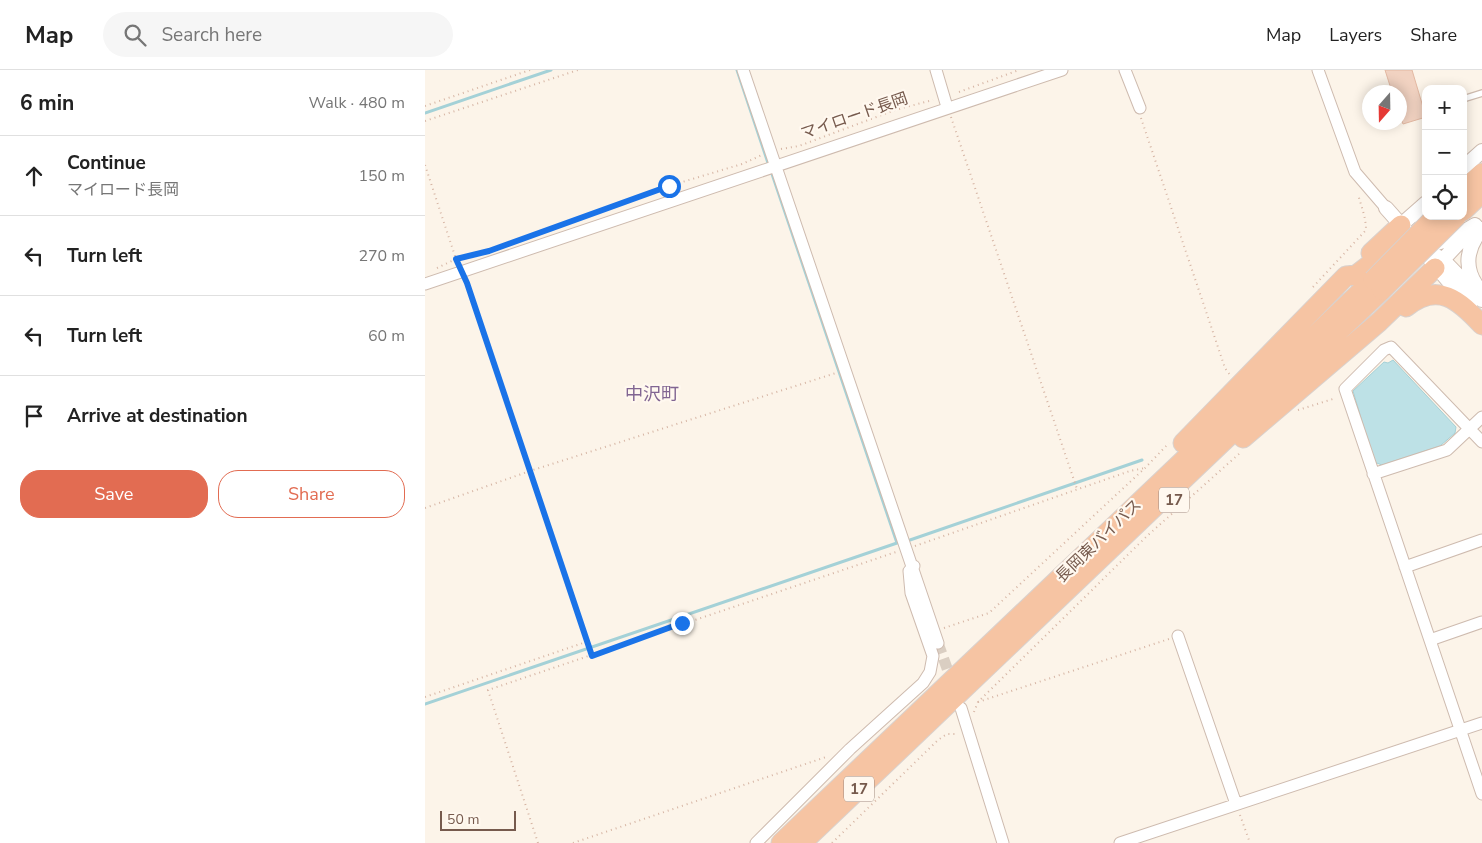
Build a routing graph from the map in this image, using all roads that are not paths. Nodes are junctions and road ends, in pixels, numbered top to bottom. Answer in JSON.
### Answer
{"nodes":[{"id":1,"x":743,"y":70,"type":"edge"},
{"id":2,"x":936,"y":70,"type":"edge"},
{"id":3,"x":1062,"y":70,"type":"edge"},
{"id":4,"x":1125,"y":70,"type":"edge"},
{"id":5,"x":1318,"y":70,"type":"edge"},
{"id":6,"x":1482,"y":93,"type":"edge"},
{"id":7,"x":1467,"y":98,"type":"edge"},
{"id":8,"x":947,"y":107,"type":"junction"},
{"id":9,"x":1140,"y":108,"type":"road end"},
{"id":10,"x":1482,"y":151,"type":"edge"},
{"id":11,"x":1467,"y":164,"type":"edge"},
{"id":12,"x":772,"y":168,"type":"junction"},
{"id":13,"x":1482,"y":173,"type":"edge"},
{"id":14,"x":1467,"y":186,"type":"edge"},
{"id":15,"x":1482,"y":193,"type":"edge"},
{"id":16,"x":1422,"y":207,"type":"edge"},
{"id":17,"x":1386,"y":208,"type":"joint"},
{"id":18,"x":1423,"y":220,"type":"edge"},
{"id":19,"x":1434,"y":220,"type":"edge"},
{"id":20,"x":1452,"y":220,"type":"edge"},
{"id":21,"x":1476,"y":221,"type":"edge"},
{"id":22,"x":1401,"y":225,"type":"junction"},
{"id":23,"x":1421,"y":246,"type":"junction"},
{"id":24,"x":1439,"y":264,"type":"junction"},
{"id":25,"x":1346,"y":276,"type":"junction"},
{"id":26,"x":425,"y":284,"type":"edge"},
{"id":27,"x":1378,"y":285,"type":"junction"},
{"id":28,"x":1412,"y":291,"type":"junction"},
{"id":29,"x":1482,"y":292,"type":"edge"},
{"id":30,"x":1482,"y":300,"type":"edge"},
{"id":31,"x":1482,"y":318,"type":"edge"},
{"id":32,"x":1379,"y":322,"type":"junction"},
{"id":33,"x":1482,"y":325,"type":"edge"},
{"id":34,"x":1482,"y":417,"type":"edge"},
{"id":35,"x":1469,"y":428,"type":"junction"},
{"id":36,"x":1482,"y":442,"type":"edge"},
{"id":37,"x":1373,"y":474,"type":"junction"},
{"id":38,"x":1482,"y":540,"type":"edge"},
{"id":39,"x":914,"y":566,"type":"junction"},
{"id":40,"x":1405,"y":567,"type":"junction"},
{"id":41,"x":1048,"y":588,"type":"junction"},
{"id":42,"x":1482,"y":622,"type":"edge"},
{"id":43,"x":1178,"y":636,"type":"road end"},
{"id":44,"x":1430,"y":640,"type":"junction"},
{"id":45,"x":938,"y":643,"type":"tunnel mouth"},
{"id":46,"x":961,"y":708,"type":"dead end"},
{"id":47,"x":1482,"y":723,"type":"edge"},
{"id":48,"x":1461,"y":730,"type":"junction"},
{"id":49,"x":916,"y":734,"type":"junction"},
{"id":50,"x":1482,"y":794,"type":"edge"},
{"id":51,"x":1236,"y":804,"type":"junction"},
{"id":52,"x":756,"y":843,"type":"edge"},
{"id":53,"x":781,"y":843,"type":"edge"},
{"id":54,"x":802,"y":843,"type":"edge"},
{"id":55,"x":1003,"y":843,"type":"edge"},
{"id":56,"x":1120,"y":843,"type":"edge"}],
"edges":[{"from":1,"to":12,"type":"street"},
{"from":2,"to":8,"type":"street"},
{"from":3,"to":8,"type":"street"},
{"from":4,"to":9,"type":"street"},
{"from":5,"to":17,"type":"street"},
{"from":6,"to":7,"type":"lane"},
{"from":8,"to":12,"type":"street"},
{"from":10,"to":11,"type":"street"},
{"from":12,"to":26,"type":"street"},
{"from":12,"to":39,"type":"street"},
{"from":13,"to":14,"type":"highway"},
{"from":15,"to":21,"type":"highway","number":"17"},
{"from":16,"to":22,"type":"street","number":"17"},
{"from":17,"to":22,"type":"street"},
{"from":18,"to":23,"type":"street"},
{"from":19,"to":27,"type":"highway","name":"長岡東バイパス","number":"17","bridge":true},
{"from":20,"to":27,"type":"highway","name":"長岡東バイパス","number":"17","bridge":true},
{"from":21,"to":23,"type":"street","number":"17"},
{"from":21,"to":24,"type":"street","number":"17"},
{"from":21,"to":29,"type":"street"},
{"from":22,"to":23,"type":"street"},
{"from":22,"to":25,"type":"highway","number":"17"},
{"from":23,"to":24,"type":"street"},
{"from":23,"to":25,"type":"highway","number":"17"},
{"from":23,"to":28,"type":"highway"},
{"from":24,"to":28,"type":"highway","number":"17"},
{"from":24,"to":30,"type":"street"},
{"from":24,"to":31,"type":"street"},
{"from":25,"to":41,"type":"highway","number":"17"},
{"from":27,"to":41,"type":"highway","name":"長岡東バイパス","number":"17"},
{"from":27,"to":49,"type":"highway","name":"長岡東バイパス","number":"17"},
{"from":28,"to":32,"type":"highway","number":"17"},
{"from":32,"to":33,"type":"highway"},
{"from":32,"to":49,"type":"highway","number":"17"},
{"from":34,"to":35,"type":"street"},
{"from":35,"to":36,"type":"street"},
{"from":35,"to":37,"type":"street"},
{"from":35,"to":37,"type":"street"},
{"from":37,"to":40,"type":"street"},
{"from":38,"to":40,"type":"street"},
{"from":39,"to":45,"type":"street"},
{"from":39,"to":52,"type":"street"},
{"from":40,"to":44,"type":"street"},
{"from":41,"to":53,"type":"highway","name":"長岡東バイパス","number":"17"},
{"from":42,"to":44,"type":"street"},
{"from":43,"to":51,"type":"street"},
{"from":44,"to":48,"type":"street"},
{"from":46,"to":55,"type":"street"},
{"from":47,"to":48,"type":"street"},
{"from":48,"to":50,"type":"street"},
{"from":48,"to":51,"type":"street"},
{"from":49,"to":54,"type":"highway","name":"長岡東バイパス","number":"17"},
{"from":51,"to":56,"type":"street"}]}
